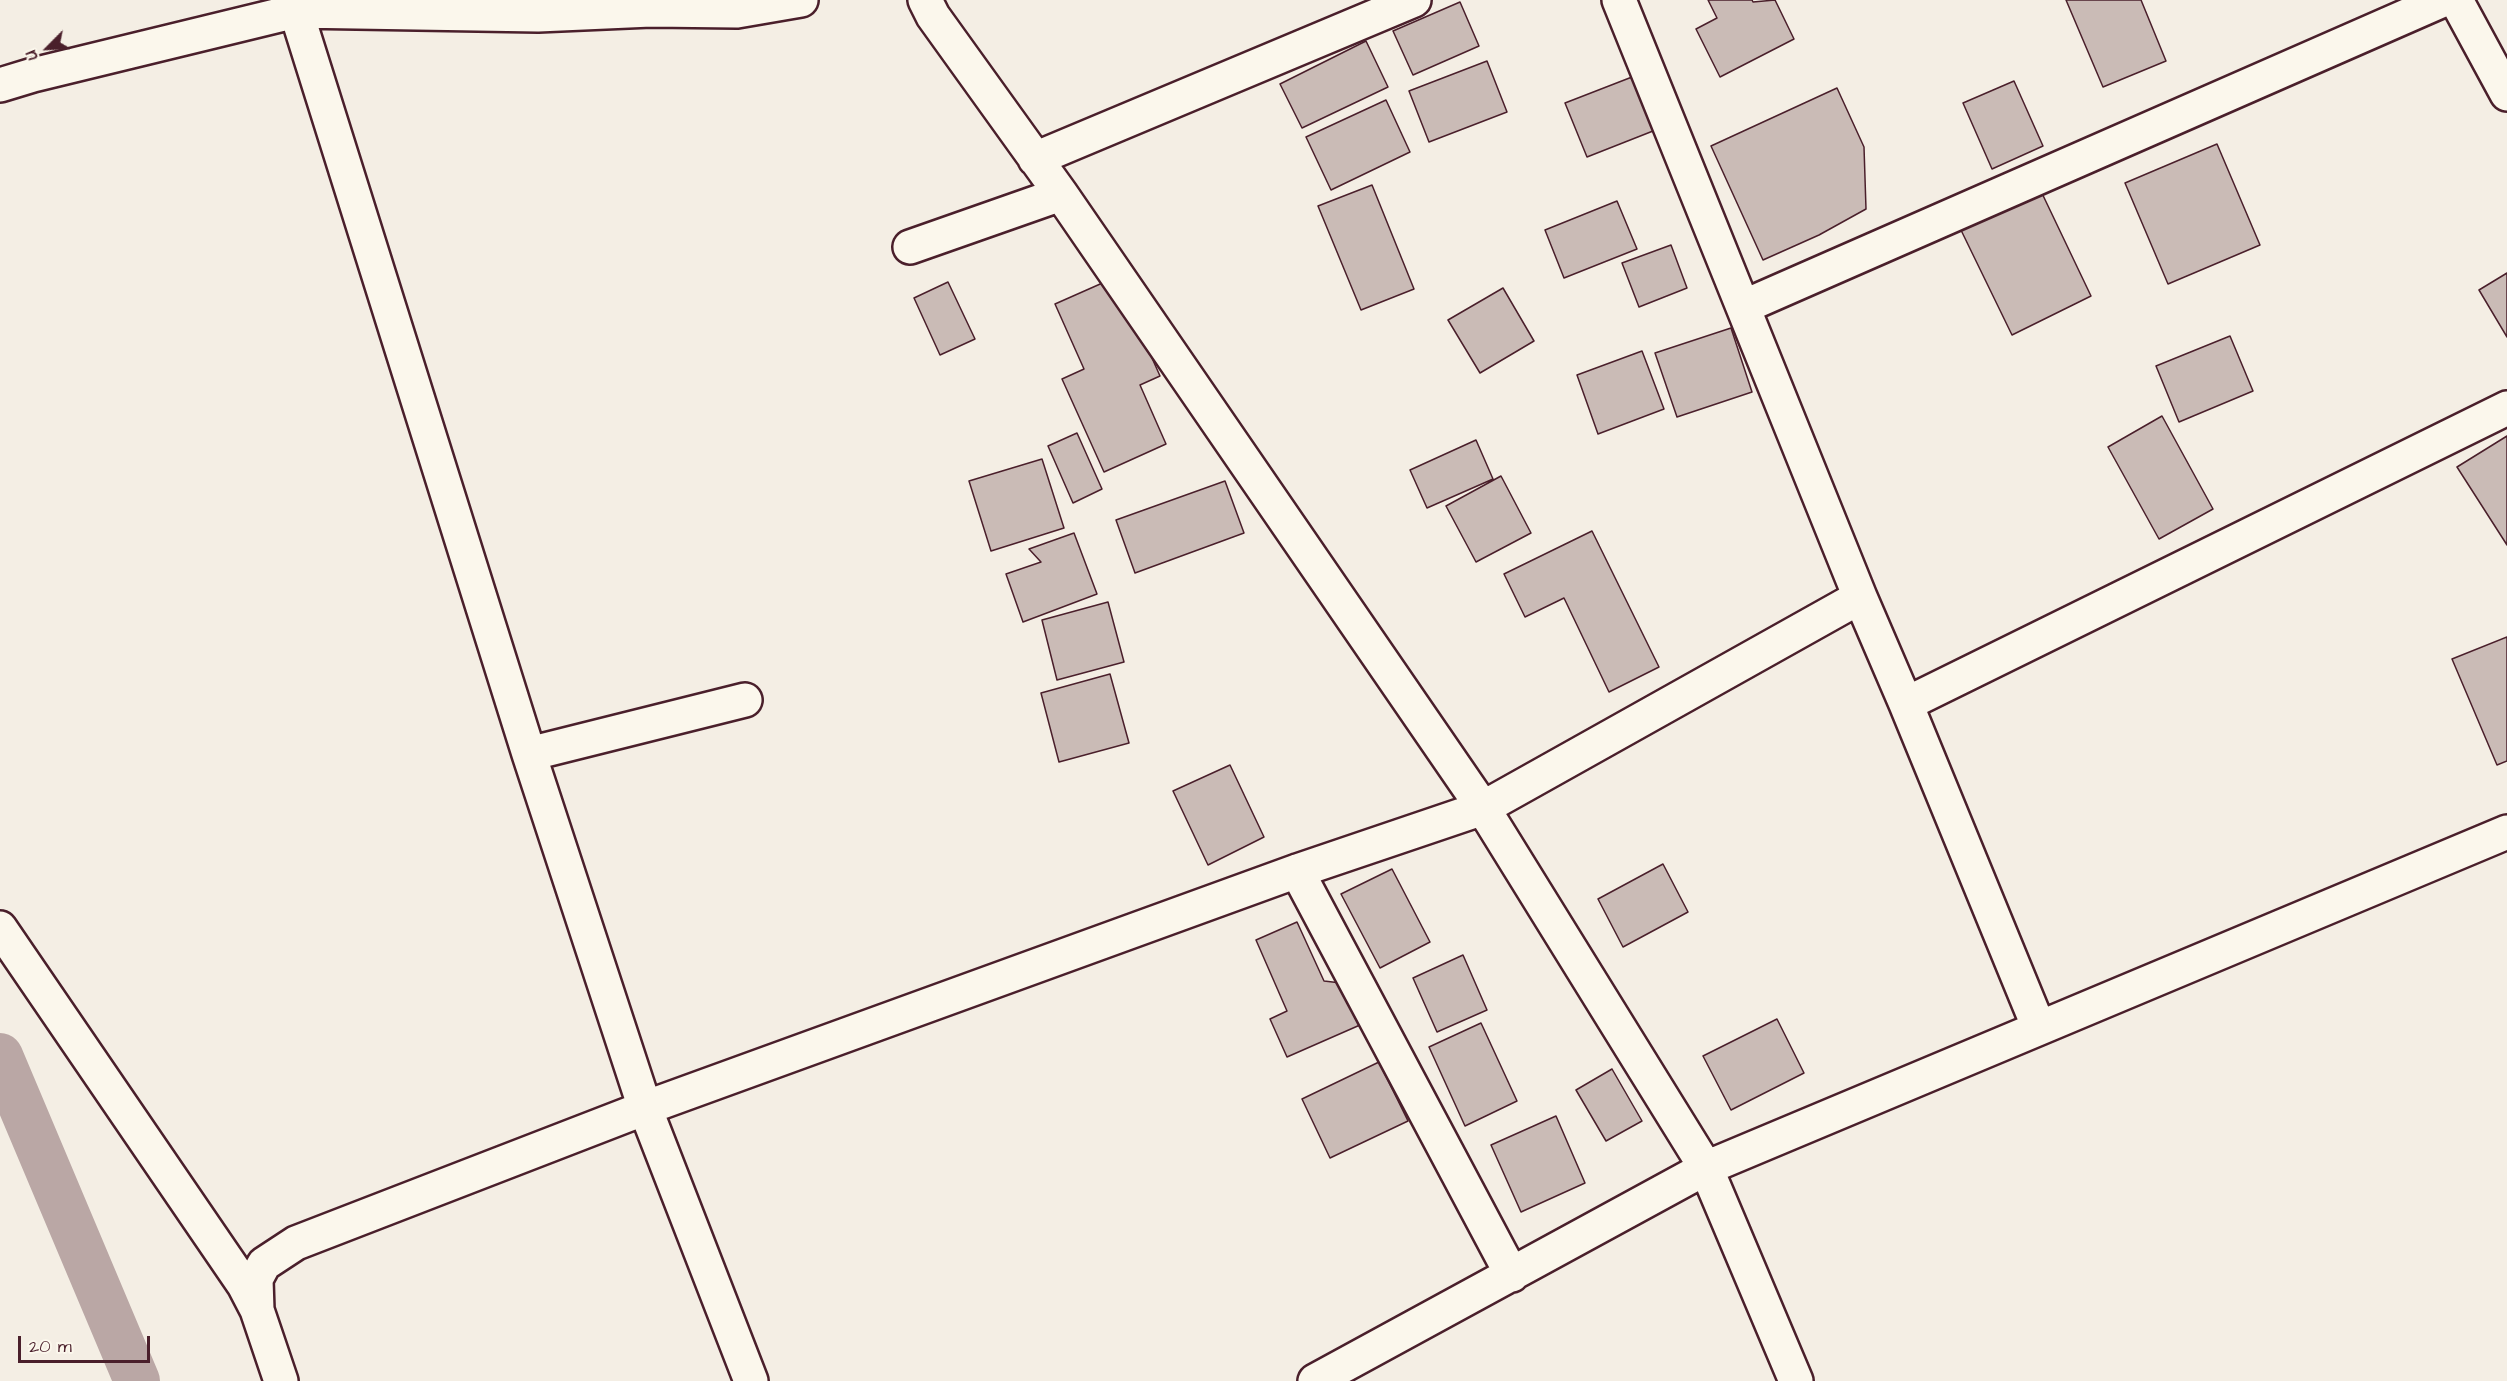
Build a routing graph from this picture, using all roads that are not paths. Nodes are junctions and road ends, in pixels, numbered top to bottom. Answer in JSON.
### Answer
{"nodes":[{"id":1,"x":801,"y":0,"type":"edge"},
{"id":2,"x":1414,"y":0,"type":"edge"},
{"id":3,"x":1619,"y":0,"type":"edge"},
{"id":4,"x":2443,"y":0,"type":"edge"},
{"id":5,"x":2456,"y":0,"type":"edge"},
{"id":6,"x":929,"y":8,"type":"edge"},
{"id":7,"x":300,"y":21,"type":"junction"},
{"id":8,"x":0,"y":85,"type":"edge"},
{"id":9,"x":2507,"y":94,"type":"edge"},
{"id":10,"x":1035,"y":159,"type":"junction"},
{"id":11,"x":1062,"y":194,"type":"junction"},
{"id":12,"x":910,"y":247,"type":"dead end"},
{"id":13,"x":1743,"y":307,"type":"junction"},
{"id":14,"x":2507,"y":408,"type":"edge"},
{"id":15,"x":1860,"y":597,"type":"junction"},
{"id":16,"x":745,"y":700,"type":"dead end"},
{"id":17,"x":1906,"y":704,"type":"junction"},
{"id":18,"x":529,"y":754,"type":"junction"},
{"id":19,"x":1483,"y":808,"type":"junction"},
{"id":20,"x":2507,"y":832,"type":"edge"},
{"id":21,"x":1297,"y":871,"type":"junction"},
{"id":22,"x":0,"y":928,"type":"edge"},
{"id":23,"x":2039,"y":1029,"type":"junction"},
{"id":24,"x":645,"y":1108,"type":"junction"},
{"id":25,"x":1706,"y":1168,"type":"junction"},
{"id":26,"x":1512,"y":1275,"type":"junction"},
{"id":27,"x":257,"y":1311,"type":"junction"},
{"id":28,"x":281,"y":1381,"type":"edge"},
{"id":29,"x":751,"y":1381,"type":"edge"},
{"id":30,"x":1317,"y":1381,"type":"edge"},
{"id":31,"x":1796,"y":1381,"type":"edge"}],
"edges":[{"from":1,"to":7,"type":"street"},
{"from":2,"to":10,"type":"street"},
{"from":3,"to":13,"type":"street"},
{"from":4,"to":13,"type":"street"},
{"from":5,"to":9,"type":"street"},
{"from":6,"to":10,"type":"street"},
{"from":7,"to":8,"type":"street"},
{"from":7,"to":18,"type":"street"},
{"from":10,"to":11,"type":"street"},
{"from":11,"to":12,"type":"street"},
{"from":11,"to":19,"type":"street"},
{"from":13,"to":15,"type":"street"},
{"from":14,"to":17,"type":"street"},
{"from":15,"to":17,"type":"street"},
{"from":15,"to":19,"type":"street"},
{"from":16,"to":18,"type":"street"},
{"from":17,"to":23,"type":"street"},
{"from":18,"to":24,"type":"street"},
{"from":19,"to":21,"type":"street"},
{"from":19,"to":25,"type":"street"},
{"from":20,"to":23,"type":"street"},
{"from":21,"to":24,"type":"street"},
{"from":21,"to":26,"type":"street"},
{"from":22,"to":27,"type":"street"},
{"from":23,"to":25,"type":"street"},
{"from":24,"to":27,"type":"street"},
{"from":24,"to":29,"type":"street"},
{"from":25,"to":26,"type":"street"},
{"from":25,"to":31,"type":"street"},
{"from":26,"to":30,"type":"street"},
{"from":27,"to":28,"type":"street"}]}
